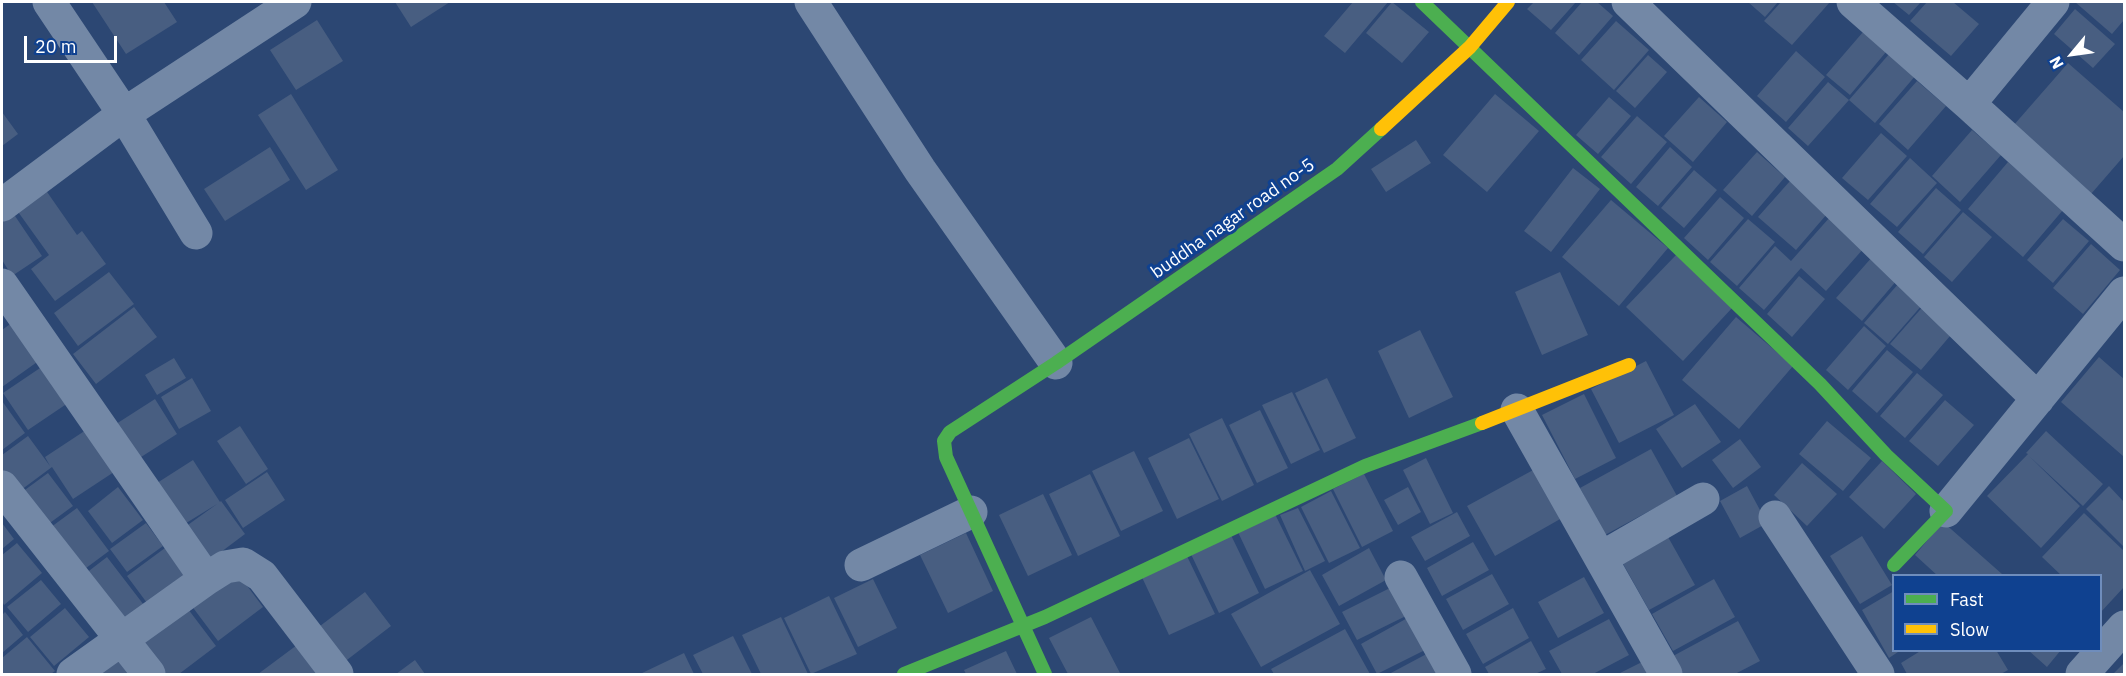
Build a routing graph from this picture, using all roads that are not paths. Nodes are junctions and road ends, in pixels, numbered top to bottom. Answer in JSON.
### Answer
{"nodes":[{"id":1,"x":49,"y":2,"type":"edge"},
{"id":2,"x":295,"y":2,"type":"edge"},
{"id":3,"x":811,"y":2,"type":"edge"},
{"id":4,"x":1422,"y":2,"type":"edge"},
{"id":5,"x":1508,"y":2,"type":"edge"},
{"id":6,"x":1628,"y":2,"type":"edge"},
{"id":7,"x":1853,"y":2,"type":"edge"},
{"id":8,"x":2053,"y":2,"type":"edge"},
{"id":9,"x":1470,"y":47,"type":"junction"},
{"id":10,"x":1969,"y":104,"type":"junction"},
{"id":11,"x":124,"y":114,"type":"junction"},
{"id":12,"x":2,"y":205,"type":"edge"},
{"id":13,"x":196,"y":233,"type":"dead end"},
{"id":14,"x":2124,"y":245,"type":"edge"},
{"id":15,"x":2,"y":285,"type":"edge"},
{"id":16,"x":2124,"y":294,"type":"edge"},
{"id":17,"x":1056,"y":363,"type":"junction"},
{"id":18,"x":1629,"y":365,"type":"dead end"},
{"id":19,"x":2038,"y":399,"type":"junction"},
{"id":20,"x":1517,"y":410,"type":"junction"},
{"id":21,"x":2,"y":487,"type":"edge"},
{"id":22,"x":1703,"y":499,"type":"dead end"},
{"id":23,"x":1946,"y":511,"type":"junction"},
{"id":24,"x":971,"y":512,"type":"junction"},
{"id":25,"x":1775,"y":518,"type":"dead end"},
{"id":26,"x":1601,"y":558,"type":"junction"},
{"id":27,"x":861,"y":565,"type":"dead end"},
{"id":28,"x":1894,"y":566,"type":"dead end"},
{"id":29,"x":1401,"y":577,"type":"dead end"},
{"id":30,"x":206,"y":579,"type":"junction"},
{"id":31,"x":1022,"y":626,"type":"junction"},
{"id":32,"x":2124,"y":627,"type":"edge"},
{"id":33,"x":122,"y":639,"type":"junction"},
{"id":34,"x":73,"y":675,"type":"edge"},
{"id":35,"x":149,"y":675,"type":"edge"},
{"id":36,"x":337,"y":675,"type":"edge"},
{"id":37,"x":904,"y":675,"type":"edge"},
{"id":38,"x":1045,"y":675,"type":"edge"},
{"id":39,"x":1455,"y":675,"type":"edge"},
{"id":40,"x":1666,"y":675,"type":"edge"},
{"id":41,"x":1878,"y":675,"type":"edge"},
{"id":42,"x":2082,"y":675,"type":"edge"}],
"edges":[{"from":1,"to":11,"type":"street"},
{"from":2,"to":11,"type":"street"},
{"from":3,"to":17,"type":"street"},
{"from":4,"to":9,"type":"street"},
{"from":5,"to":9,"type":"street","name":"buddha nagar road no-5"},
{"from":6,"to":19,"type":"street"},
{"from":7,"to":10,"type":"street"},
{"from":8,"to":10,"type":"street"},
{"from":9,"to":17,"type":"street","name":"buddha nagar road no-5"},
{"from":9,"to":23,"type":"street"},
{"from":10,"to":14,"type":"street"},
{"from":11,"to":12,"type":"street"},
{"from":11,"to":13,"type":"street"},
{"from":15,"to":30,"type":"street"},
{"from":16,"to":19,"type":"street"},
{"from":17,"to":24,"type":"street","name":"buddha nagar road no-5"},
{"from":18,"to":20,"type":"street"},
{"from":19,"to":23,"type":"street"},
{"from":20,"to":26,"type":"street"},
{"from":20,"to":31,"type":"street"},
{"from":21,"to":33,"type":"street"},
{"from":22,"to":26,"type":"street"},
{"from":23,"to":28,"type":"street"},
{"from":24,"to":27,"type":"street"},
{"from":24,"to":31,"type":"street"},
{"from":25,"to":41,"type":"street"},
{"from":26,"to":40,"type":"street"},
{"from":29,"to":39,"type":"street"},
{"from":30,"to":33,"type":"street"},
{"from":30,"to":36,"type":"street"},
{"from":31,"to":37,"type":"street"},
{"from":31,"to":38,"type":"street"},
{"from":32,"to":42,"type":"street"},
{"from":33,"to":34,"type":"street"},
{"from":33,"to":35,"type":"street"}]}
